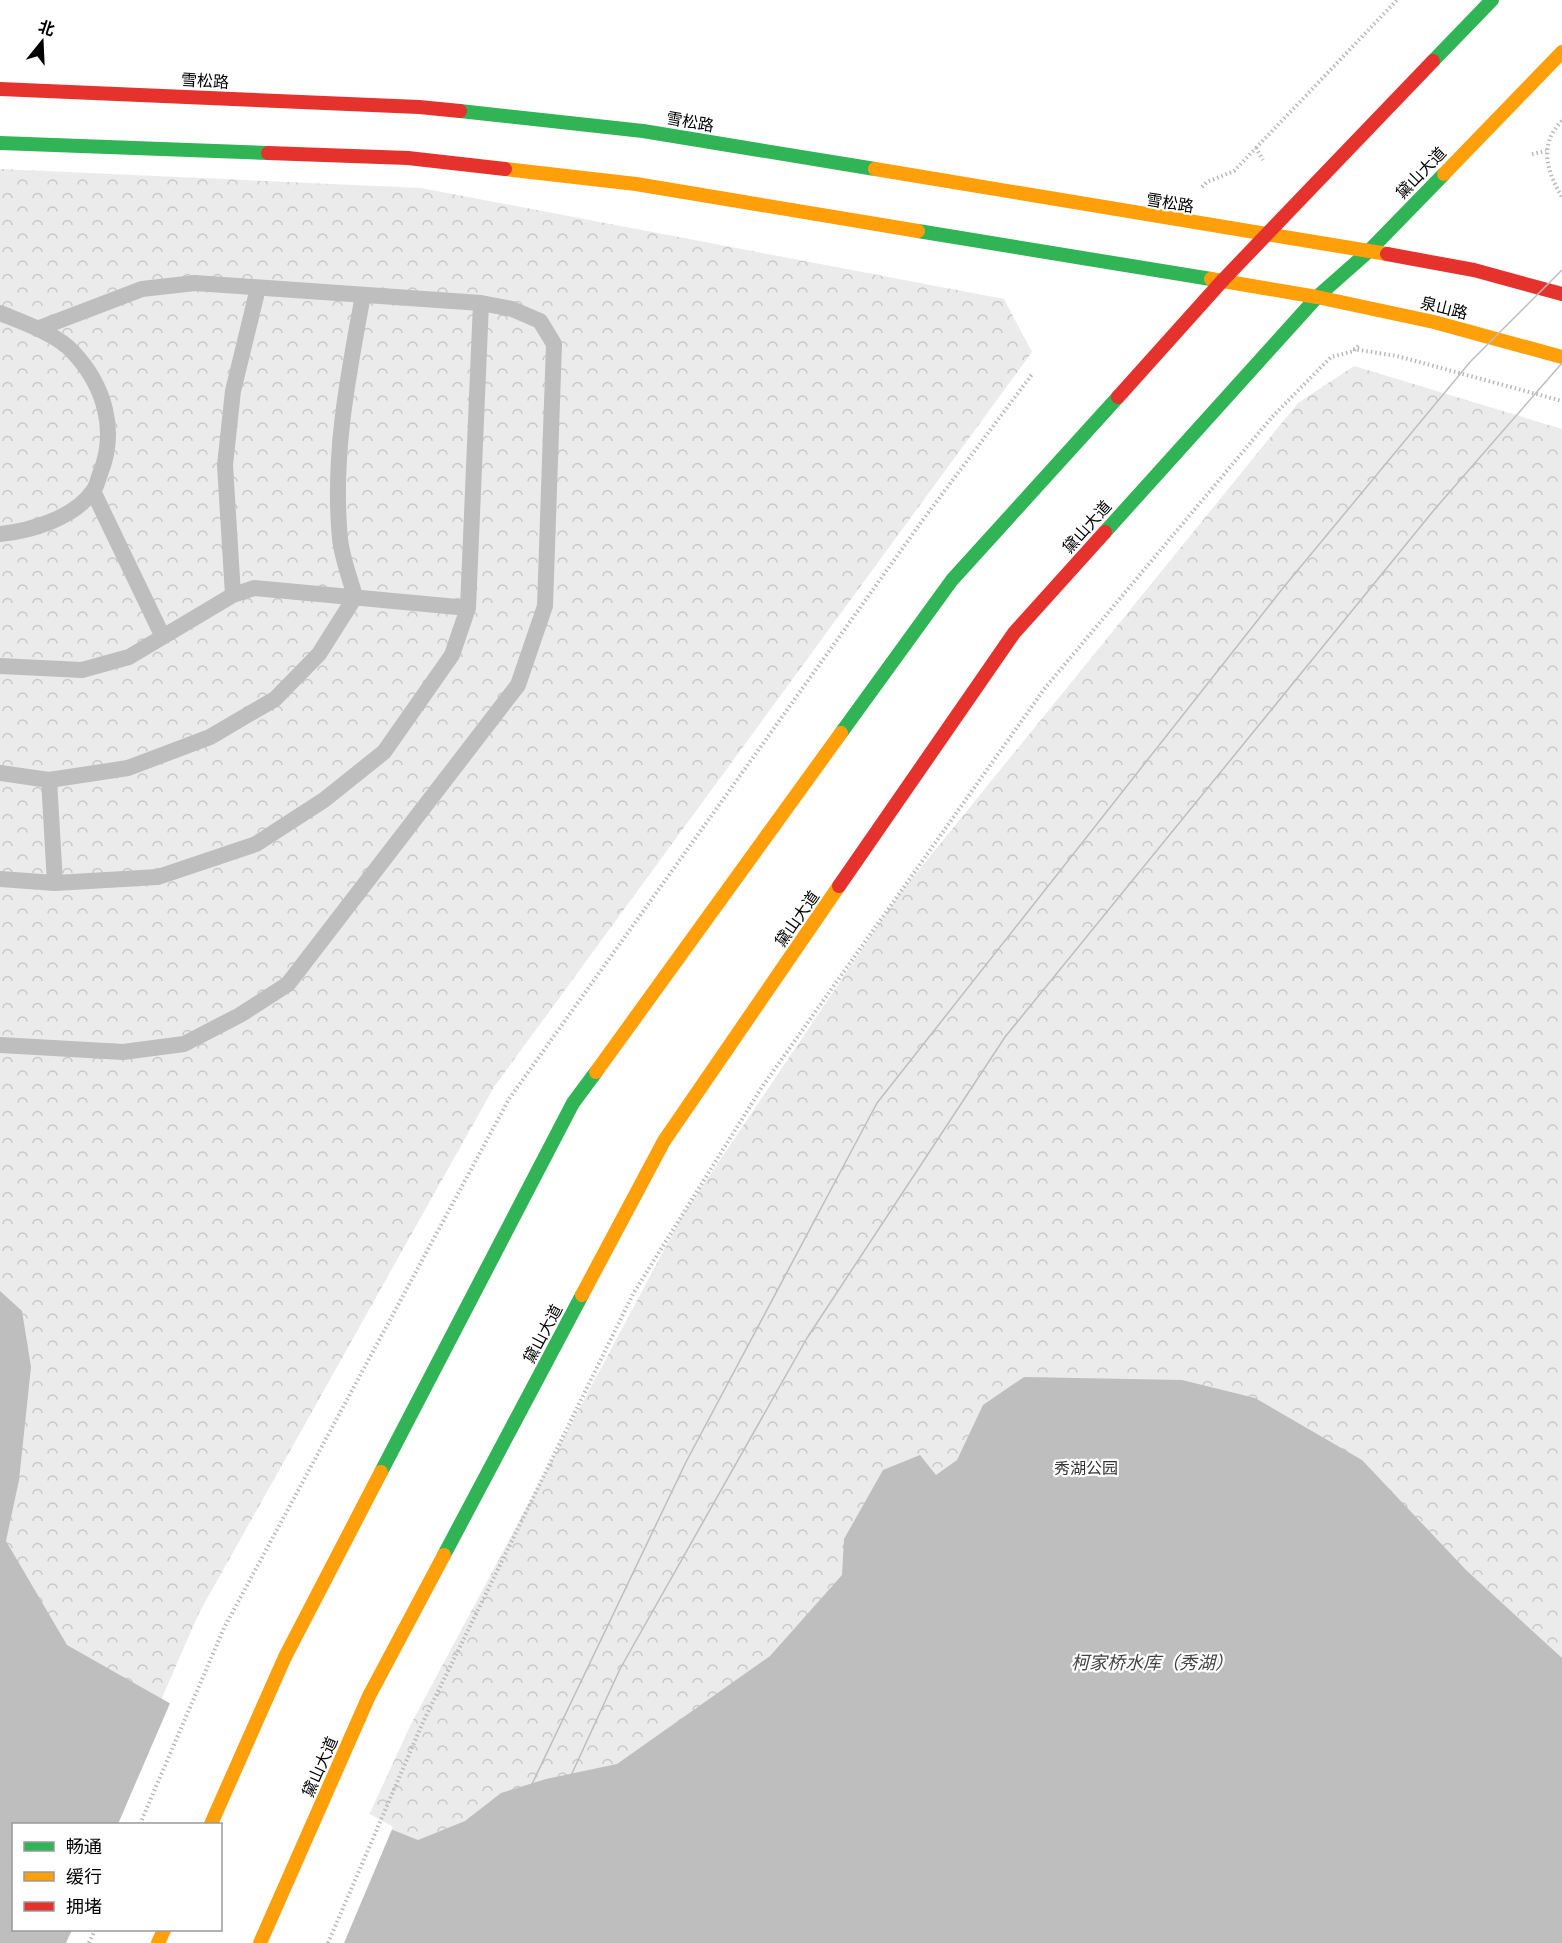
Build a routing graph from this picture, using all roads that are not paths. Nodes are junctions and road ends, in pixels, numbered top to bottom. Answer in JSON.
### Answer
{"nodes":[{"id":1,"x":1492,"y":0,"type":"edge"},
{"id":2,"x":1562,"y":52,"type":"edge"},
{"id":3,"x":0,"y":89,"type":"edge"},
{"id":4,"x":0,"y":143,"type":"edge"},
{"id":5,"x":1265,"y":235,"type":"junction"},
{"id":6,"x":1368,"y":250,"type":"junction"},
{"id":7,"x":1222,"y":280,"type":"junction"},
{"id":8,"x":258,"y":288,"type":"junction"},
{"id":9,"x":1562,"y":294,"type":"edge"},
{"id":10,"x":363,"y":295,"type":"junction"},
{"id":11,"x":1317,"y":297,"type":"junction"},
{"id":12,"x":481,"y":303,"type":"junction"},
{"id":13,"x":0,"y":314,"type":"edge"},
{"id":14,"x":37,"y":329,"type":"junction"},
{"id":15,"x":1562,"y":357,"type":"edge"},
{"id":16,"x":93,"y":491,"type":"junction"},
{"id":17,"x":0,"y":534,"type":"edge"},
{"id":18,"x":233,"y":595,"type":"junction"},
{"id":19,"x":355,"y":597,"type":"junction"},
{"id":20,"x":468,"y":608,"type":"junction"},
{"id":21,"x":162,"y":635,"type":"junction"},
{"id":22,"x":0,"y":666,"type":"edge"},
{"id":23,"x":0,"y":773,"type":"edge"},
{"id":24,"x":50,"y":780,"type":"junction"},
{"id":25,"x":0,"y":879,"type":"edge"},
{"id":26,"x":55,"y":882,"type":"junction"},
{"id":27,"x":0,"y":1045,"type":"edge"},
{"id":28,"x":211,"y":1823,"type":"edge"},
{"id":29,"x":260,"y":1943,"type":"edge"}],
"edges":[{"from":1,"to":5,"type":"main road"},
{"from":2,"to":6,"type":"main road","name":"黛山大道"},
{"from":3,"to":5,"type":"main road","name":"雪松路"},
{"from":4,"to":7,"type":"main road"},
{"from":5,"to":6,"type":"main road","name":"雪松路"},
{"from":5,"to":7,"type":"main road"},
{"from":6,"to":9,"type":"main road"},
{"from":6,"to":11,"type":"main road","name":"黛山大道"},
{"from":7,"to":11,"type":"main road"},
{"from":7,"to":28,"type":"main road"},
{"from":8,"to":10,"type":"lane"},
{"from":8,"to":14,"type":"lane"},
{"from":8,"to":18,"type":"lane"},
{"from":10,"to":12,"type":"lane"},
{"from":10,"to":19,"type":"lane"},
{"from":11,"to":15,"type":"main road","name":"泉山路"},
{"from":11,"to":29,"type":"main road","name":"黛山大道"},
{"from":12,"to":20,"type":"lane"},
{"from":12,"to":27,"type":"lane"},
{"from":13,"to":14,"type":"lane"},
{"from":14,"to":16,"type":"lane"},
{"from":16,"to":17,"type":"lane"},
{"from":16,"to":21,"type":"lane"},
{"from":18,"to":19,"type":"lane"},
{"from":18,"to":21,"type":"lane"},
{"from":19,"to":20,"type":"lane"},
{"from":19,"to":24,"type":"lane"},
{"from":20,"to":26,"type":"lane"},
{"from":21,"to":22,"type":"lane"},
{"from":23,"to":24,"type":"lane"},
{"from":24,"to":26,"type":"lane"},
{"from":25,"to":26,"type":"lane"}]}
